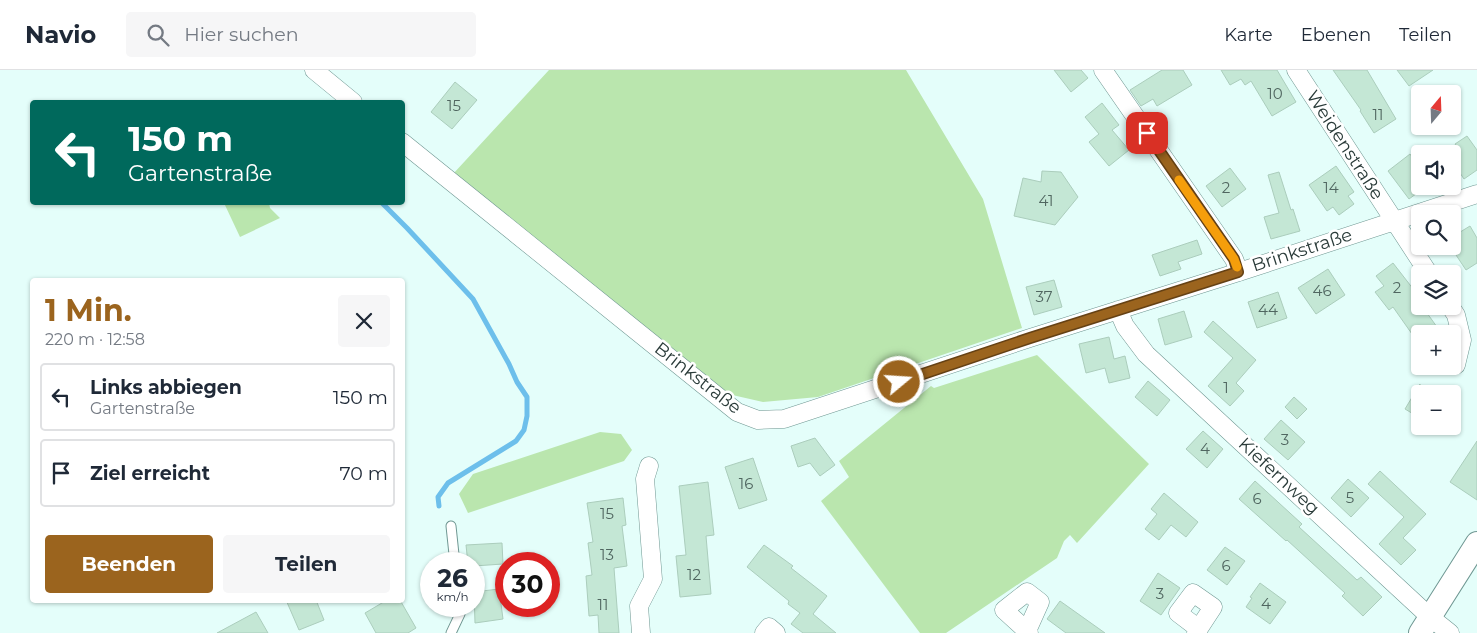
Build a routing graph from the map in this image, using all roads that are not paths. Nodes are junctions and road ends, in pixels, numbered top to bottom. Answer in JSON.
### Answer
{"nodes":[{"id":1,"x":314,"y":70,"type":"edge"},
{"id":2,"x":1103,"y":70,"type":"edge"},
{"id":3,"x":1296,"y":70,"type":"edge"},
{"id":4,"x":351,"y":100,"type":"edge"},
{"id":5,"x":405,"y":144,"type":"edge"},
{"id":6,"x":1477,"y":194,"type":"edge"},
{"id":7,"x":1393,"y":220,"type":"junction"},
{"id":8,"x":1423,"y":265,"type":"edge"},
{"id":9,"x":1238,"y":272,"type":"junction"},
{"id":10,"x":1118,"y":310,"type":"junction"},
{"id":11,"x":649,"y":466,"type":"dead end"},
{"id":12,"x":450,"y":526,"type":"dead end"},
{"id":13,"x":1477,"y":543,"type":"edge"},
{"id":14,"x":453,"y":552,"type":"edge"},
{"id":15,"x":459,"y":617,"type":"edge"},
{"id":16,"x":1425,"y":625,"type":"edge"},
{"id":17,"x":451,"y":633,"type":"edge"},
{"id":18,"x":641,"y":633,"type":"edge"},
{"id":19,"x":764,"y":633,"type":"edge"},
{"id":20,"x":776,"y":633,"type":"edge"},
{"id":21,"x":1450,"y":633,"type":"edge"}],
"edges":[{"from":1,"to":4,"type":"street"},
{"from":2,"to":9,"type":"street"},
{"from":3,"to":7,"type":"street","name":"Weidenstraße"},
{"from":5,"to":10,"type":"street","name":"Brinkstraße"},
{"from":6,"to":7,"type":"street","name":"Brinkstraße"},
{"from":7,"to":8,"type":"street","name":"Weidenstraße"},
{"from":7,"to":9,"type":"street","name":"Brinkstraße"},
{"from":9,"to":10,"type":"street","name":"Brinkstraße"},
{"from":10,"to":16,"type":"street","name":"Kiefernweg"},
{"from":11,"to":18,"type":"street"},
{"from":12,"to":14,"type":"lane"},
{"from":13,"to":16,"type":"street"},
{"from":15,"to":17,"type":"lane"},
{"from":16,"to":21,"type":"street","name":"Kiefernweg"},
{"from":19,"to":20,"type":"street"}]}
